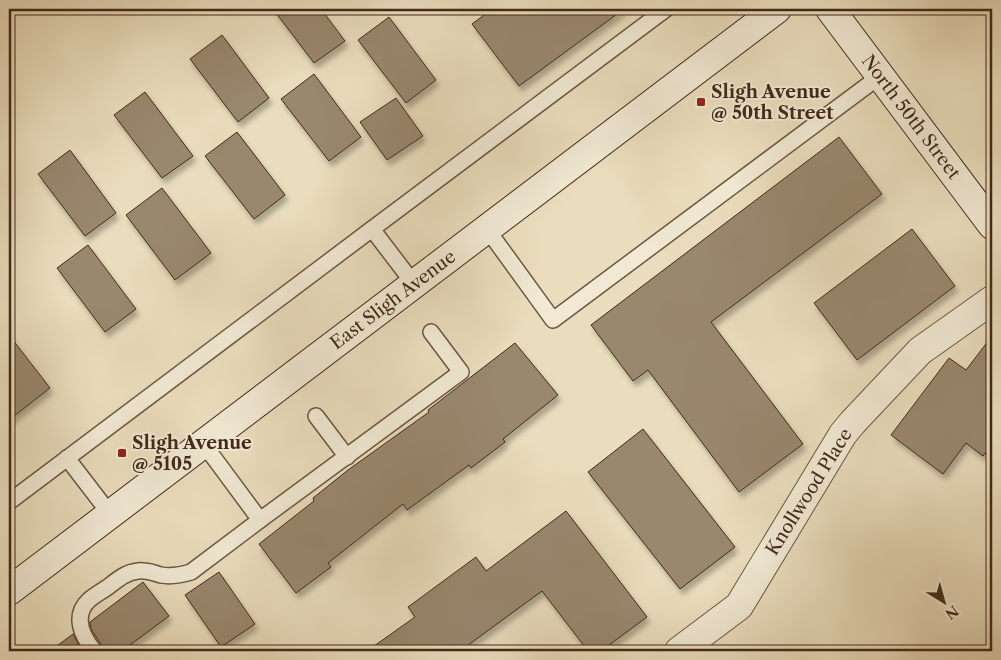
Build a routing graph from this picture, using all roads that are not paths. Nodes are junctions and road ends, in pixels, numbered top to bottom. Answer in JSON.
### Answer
{"nodes":[{"id":1,"x":666,"y":9,"type":"edge"},
{"id":2,"x":777,"y":9,"type":"edge"},
{"id":3,"x":830,"y":9,"type":"edge"},
{"id":4,"x":880,"y":76,"type":"junction"},
{"id":5,"x":992,"y":225,"type":"edge"},
{"id":6,"x":372,"y":229,"type":"junction"},
{"id":7,"x":487,"y":229,"type":"junction"},
{"id":8,"x":414,"y":284,"type":"junction"},
{"id":9,"x":992,"y":300,"type":"edge"},
{"id":10,"x":431,"y":332,"type":"dead end"},
{"id":11,"x":316,"y":416,"type":"dead end"},
{"id":12,"x":203,"y":443,"type":"junction"},
{"id":13,"x":347,"y":457,"type":"junction"},
{"id":14,"x":67,"y":458,"type":"junction"},
{"id":15,"x":9,"y":502,"type":"edge"},
{"id":16,"x":110,"y":514,"type":"junction"},
{"id":17,"x":260,"y":520,"type":"junction"},
{"id":18,"x":9,"y":592,"type":"edge"},
{"id":19,"x":94,"y":651,"type":"edge"},
{"id":20,"x":679,"y":651,"type":"edge"}],
"edges":[{"from":1,"to":6,"type":"lane"},
{"from":2,"to":7,"type":"street","name":"East Sligh Avenue"},
{"from":3,"to":4,"type":"street","name":"North 50th Street"},
{"from":4,"to":5,"type":"street","name":"North 50th Street"},
{"from":4,"to":7,"type":"lane"},
{"from":6,"to":8,"type":"lane"},
{"from":6,"to":14,"type":"lane"},
{"from":7,"to":8,"type":"street","name":"East Sligh Avenue"},
{"from":8,"to":12,"type":"street","name":"East Sligh Avenue"},
{"from":9,"to":20,"type":"street","name":"Knollwood Place"},
{"from":10,"to":13,"type":"lane"},
{"from":11,"to":13,"type":"lane"},
{"from":12,"to":16,"type":"street","name":"East Sligh Avenue"},
{"from":12,"to":17,"type":"lane"},
{"from":13,"to":17,"type":"lane"},
{"from":14,"to":15,"type":"lane"},
{"from":14,"to":16,"type":"lane"},
{"from":16,"to":18,"type":"street","name":"East Sligh Avenue"},
{"from":17,"to":19,"type":"lane"}]}
